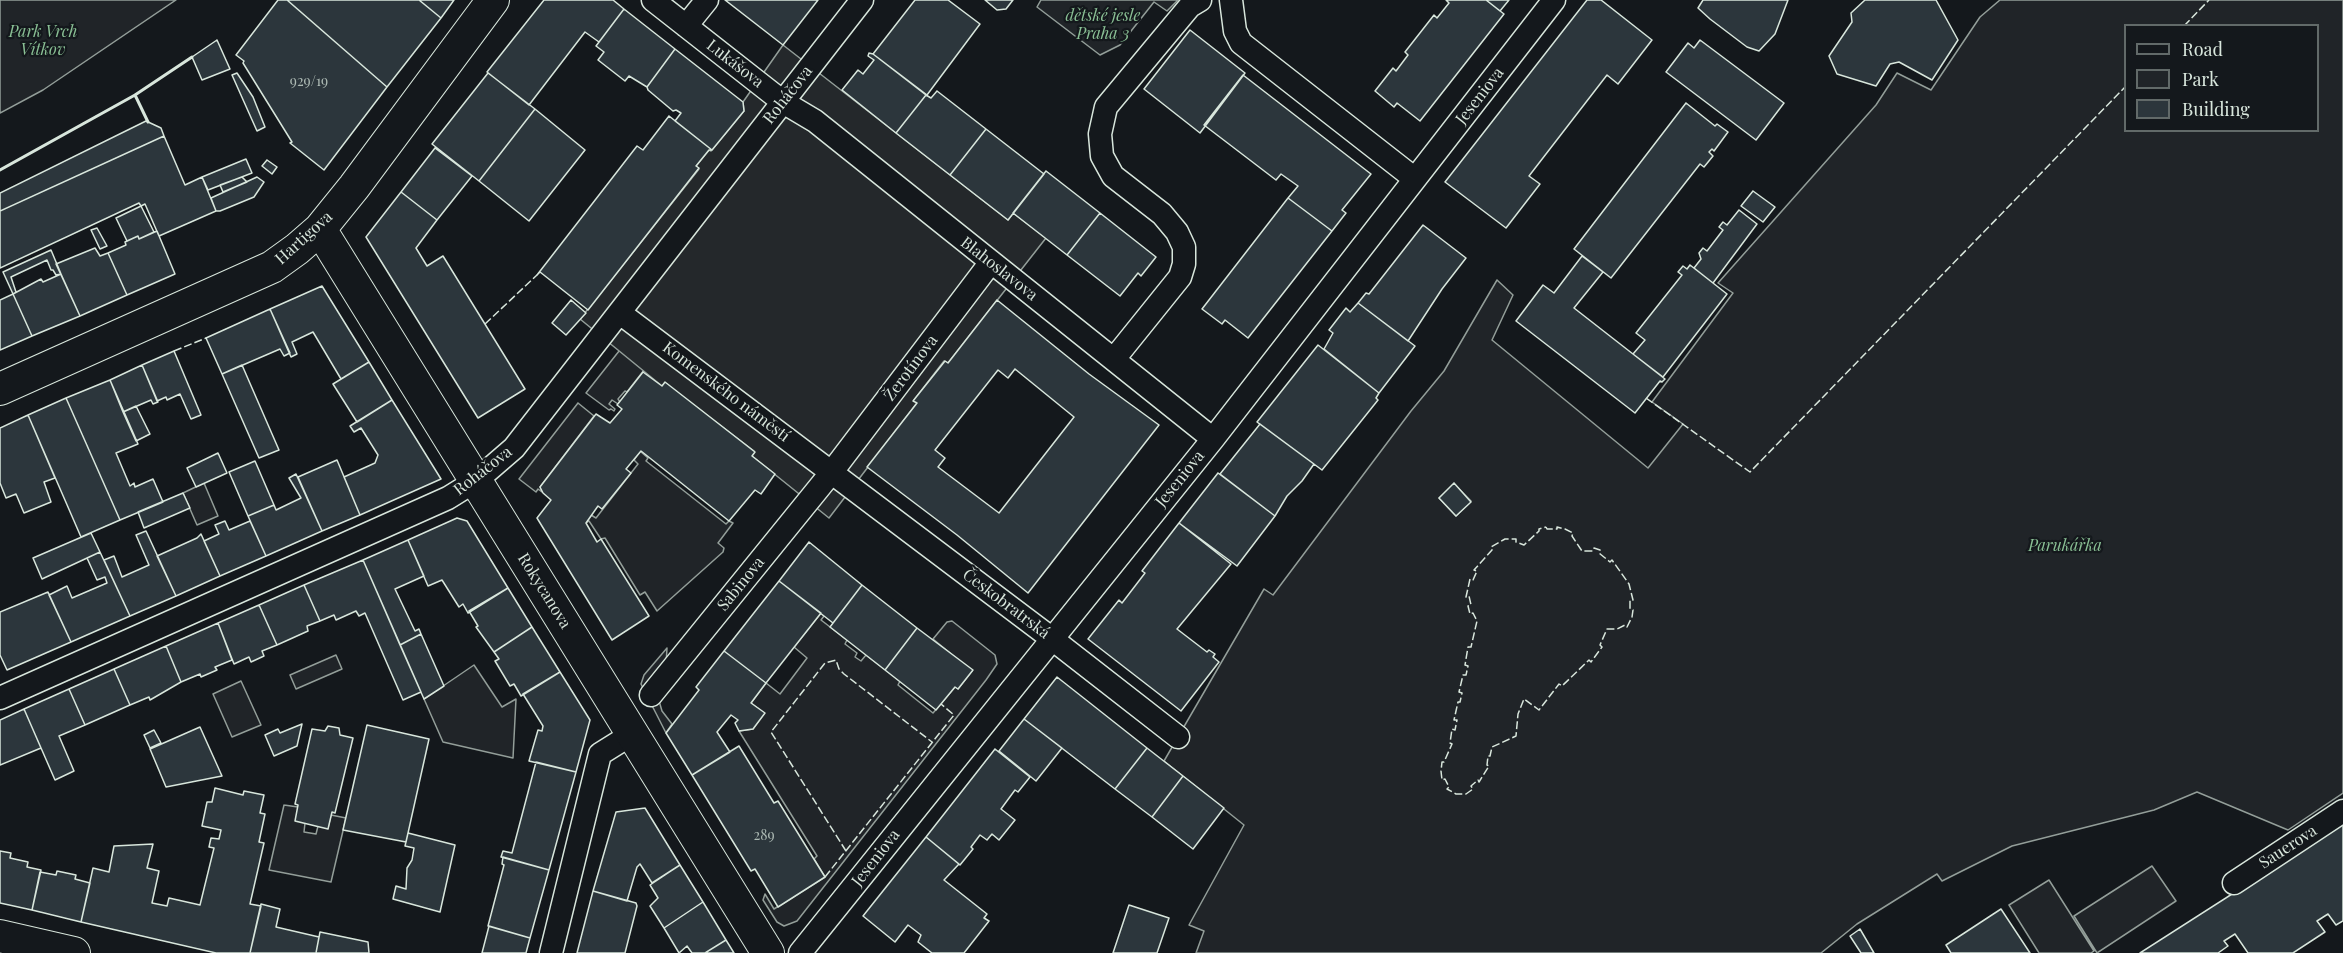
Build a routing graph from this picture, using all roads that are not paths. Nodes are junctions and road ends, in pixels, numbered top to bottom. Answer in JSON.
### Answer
{"nodes":[{"id":1,"x":493,"y":0,"type":"edge"},
{"id":2,"x":653,"y":0,"type":"edge"},
{"id":3,"x":707,"y":0,"type":"edge"},
{"id":4,"x":862,"y":0,"type":"edge"},
{"id":5,"x":1200,"y":0,"type":"edge"},
{"id":6,"x":1231,"y":0,"type":"edge"},
{"id":7,"x":1554,"y":0,"type":"edge"},
{"id":8,"x":686,"y":26,"type":"junction"},
{"id":9,"x":783,"y":102,"type":"junction"},
{"id":10,"x":1415,"y":179,"type":"junction"},
{"id":11,"x":320,"y":228,"type":"junction"},
{"id":12,"x":991,"y":262,"type":"junction"},
{"id":13,"x":620,"y":312,"type":"junction"},
{"id":14,"x":1114,"y":359,"type":"junction"},
{"id":15,"x":0,"y":388,"type":"edge"},
{"id":16,"x":1213,"y":439,"type":"junction"},
{"id":17,"x":831,"y":473,"type":"junction"},
{"id":18,"x":477,"y":480,"type":"junction"},
{"id":19,"x":1051,"y":638,"type":"junction"},
{"id":20,"x":651,"y":695,"type":"dead end"},
{"id":21,"x":0,"y":698,"type":"edge"},
{"id":22,"x":632,"y":734,"type":"junction"},
{"id":23,"x":1178,"y":737,"type":"dead end"},
{"id":24,"x":2343,"y":811,"type":"edge"},
{"id":25,"x":2234,"y":883,"type":"dead end"},
{"id":26,"x":0,"y":936,"type":"edge"},
{"id":27,"x":74,"y":953,"type":"edge"},
{"id":28,"x":551,"y":953,"type":"edge"},
{"id":29,"x":768,"y":953,"type":"edge"},
{"id":30,"x":800,"y":953,"type":"edge"}],
"edges":[{"from":1,"to":11,"type":"street","name":"Hartigova"},
{"from":2,"to":8,"type":"street","name":"Lukášova"},
{"from":3,"to":8,"type":"street"},
{"from":4,"to":9,"type":"street","name":"Roháčova"},
{"from":5,"to":14,"type":"street"},
{"from":6,"to":10,"type":"street"},
{"from":7,"to":10,"type":"street","name":"Jeseniova"},
{"from":8,"to":9,"type":"street","name":"Lukášova"},
{"from":9,"to":12,"type":"street","name":"Blahoslavova"},
{"from":9,"to":13,"type":"street","name":"Roháčova"},
{"from":10,"to":16,"type":"street","name":"Jeseniova"},
{"from":11,"to":15,"type":"street","name":"Hartigova"},
{"from":11,"to":18,"type":"street","name":"Rokycanova"},
{"from":12,"to":14,"type":"street","name":"Blahoslavova"},
{"from":12,"to":17,"type":"street","name":"Žerotínova"},
{"from":13,"to":17,"type":"street","name":"Komenského náměstí"},
{"from":13,"to":18,"type":"street","name":"Roháčova"},
{"from":14,"to":16,"type":"street","name":"Blahoslavova"},
{"from":16,"to":19,"type":"street","name":"Jeseniova"},
{"from":17,"to":19,"type":"street","name":"Českobratrská"},
{"from":17,"to":20,"type":"street","name":"Sabinova"},
{"from":18,"to":21,"type":"street","name":"Roháčova"},
{"from":18,"to":22,"type":"street","name":"Rokycanova"},
{"from":19,"to":23,"type":"street","name":"Českobratrská"},
{"from":19,"to":30,"type":"street","name":"Jeseniova"},
{"from":22,"to":28,"type":"street"},
{"from":22,"to":29,"type":"street","name":"Rokycanova"},
{"from":24,"to":25,"type":"street","name":"Sauerova"},
{"from":26,"to":27,"type":"street"}]}
